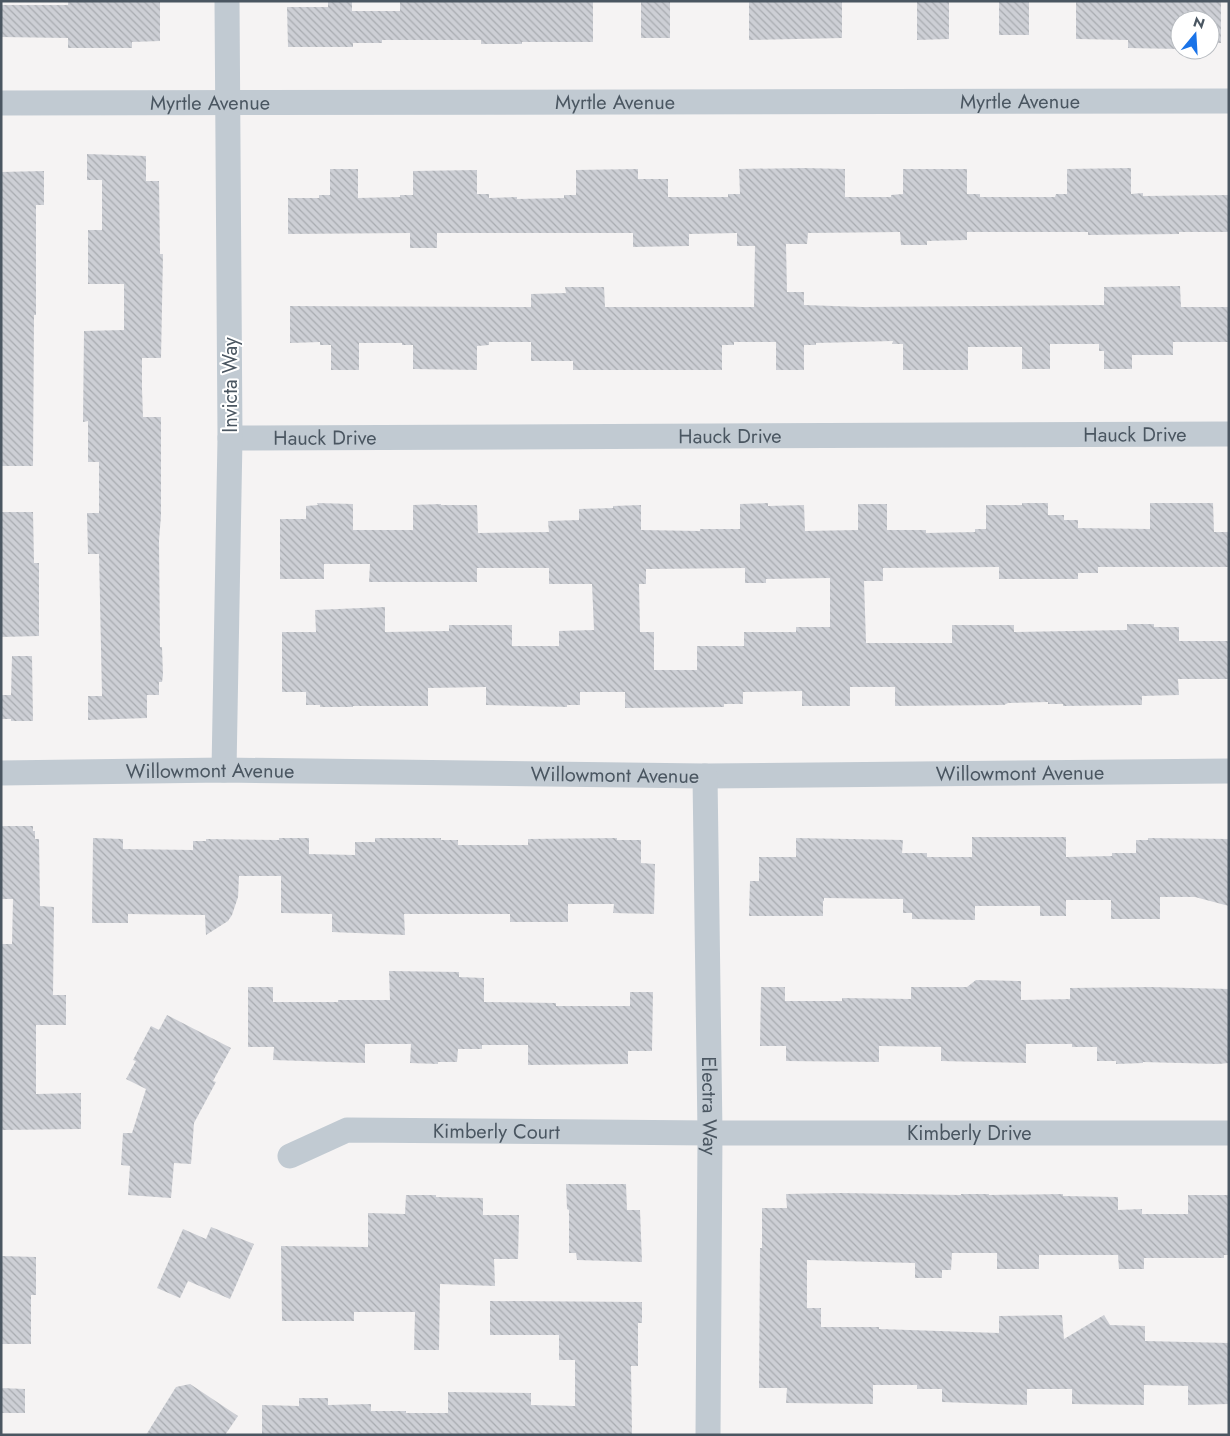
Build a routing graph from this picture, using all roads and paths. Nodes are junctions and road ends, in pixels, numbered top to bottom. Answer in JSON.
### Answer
{"nodes":[{"id":1,"x":227,"y":1,"type":"edge"},
{"id":2,"x":1229,"y":101,"type":"edge"},
{"id":3,"x":1,"y":103,"type":"edge"},
{"id":4,"x":228,"y":103,"type":"junction"},
{"id":5,"x":1229,"y":434,"type":"edge"},
{"id":6,"x":230,"y":438,"type":"junction"},
{"id":7,"x":224,"y":770,"type":"junction"},
{"id":8,"x":1229,"y":771,"type":"edge"},
{"id":9,"x":1,"y":773,"type":"edge"},
{"id":10,"x":705,"y":776,"type":"junction"},
{"id":11,"x":710,"y":1133,"type":"junction"},
{"id":12,"x":1229,"y":1133,"type":"edge"},
{"id":13,"x":290,"y":1156,"type":"dead end"},
{"id":14,"x":708,"y":1435,"type":"edge"}],
"edges":[{"from":1,"to":4,"type":"street","name":"Invicta Way"},
{"from":2,"to":4,"type":"street","name":"Myrtle Avenue"},
{"from":3,"to":4,"type":"street","name":"Myrtle Avenue"},
{"from":4,"to":6,"type":"street","name":"Invicta Way"},
{"from":5,"to":6,"type":"street","name":"Hauck Drive"},
{"from":6,"to":7,"type":"street","name":"Invicta Way"},
{"from":7,"to":9,"type":"street","name":"Willowmont Avenue"},
{"from":7,"to":10,"type":"street","name":"Willowmont Avenue"},
{"from":8,"to":10,"type":"street","name":"Willowmont Avenue"},
{"from":10,"to":11,"type":"street","name":"Electra Way"},
{"from":11,"to":12,"type":"street","name":"Kimberly Drive"},
{"from":11,"to":13,"type":"street","name":"Kimberly Court"},
{"from":11,"to":14,"type":"street","name":"Electra Way"}]}
